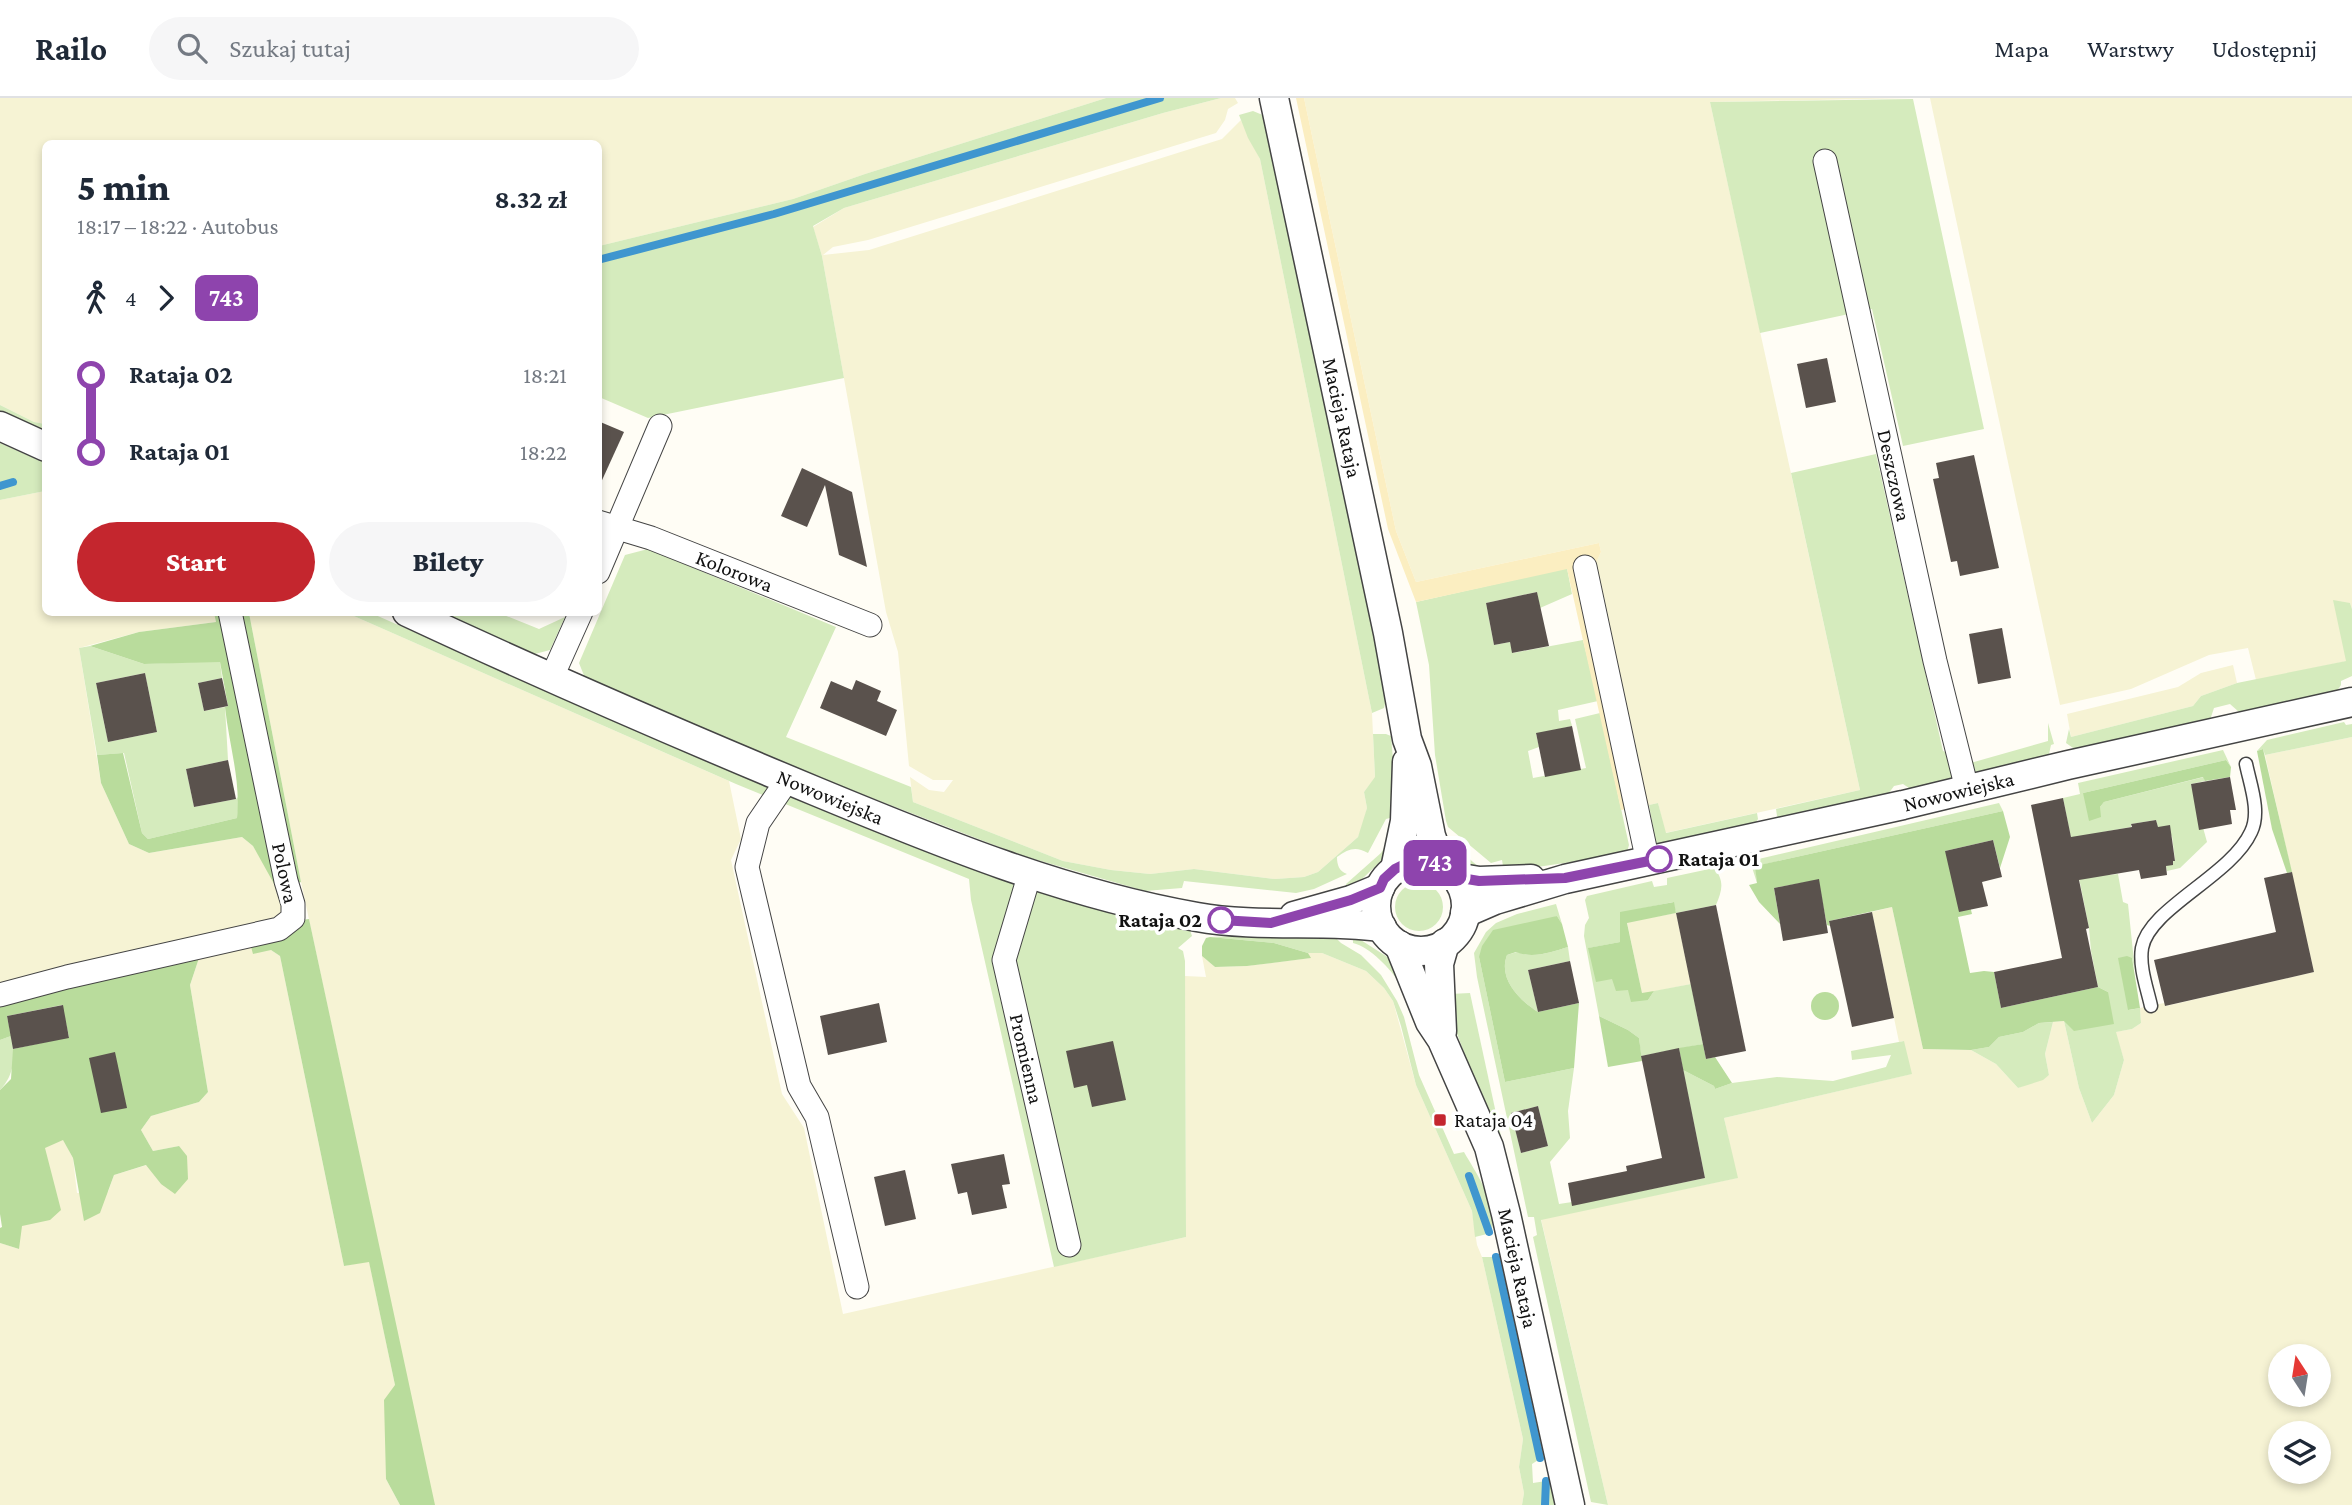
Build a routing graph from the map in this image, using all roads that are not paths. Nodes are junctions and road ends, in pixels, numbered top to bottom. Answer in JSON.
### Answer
{"nodes":[{"id":1,"x":1274,"y":98,"type":"edge"},
{"id":2,"x":1825,"y":160,"type":"dead end"},
{"id":3,"x":0,"y":426,"type":"edge"},
{"id":4,"x":660,"y":426,"type":"dead end"},
{"id":5,"x":42,"y":445,"type":"edge"},
{"id":6,"x":608,"y":525,"type":"edge"},
{"id":7,"x":602,"y":553,"type":"edge"},
{"id":8,"x":1585,"y":567,"type":"dead end"},
{"id":9,"x":231,"y":616,"type":"edge"},
{"id":10,"x":417,"y":616,"type":"edge"},
{"id":11,"x":579,"y":616,"type":"edge"},
{"id":12,"x":870,"y":625,"type":"dead end"},
{"id":13,"x":551,"y":679,"type":"junction"},
{"id":14,"x":2352,"y":702,"type":"edge"},
{"id":15,"x":1407,"y":738,"type":"junction"},
{"id":16,"x":2246,"y":764,"type":"dead end"},
{"id":17,"x":788,"y":779,"type":"junction"},
{"id":18,"x":1968,"y":789,"type":"junction"},
{"id":19,"x":1647,"y":862,"type":"junction"},
{"id":20,"x":1448,"y":872,"type":"junction"},
{"id":21,"x":1030,"y":873,"type":"junction"},
{"id":22,"x":1388,"y":878,"type":"junction"},
{"id":23,"x":1565,"y":878,"type":"junction"},
{"id":24,"x":1465,"y":913,"type":"junction"},
{"id":25,"x":1271,"y":923,"type":"junction"},
{"id":26,"x":1390,"y":936,"type":"junction"},
{"id":27,"x":1445,"y":943,"type":"junction"},
{"id":28,"x":0,"y":995,"type":"edge"},
{"id":29,"x":2151,"y":1006,"type":"dead end"},
{"id":30,"x":1443,"y":1040,"type":"junction"},
{"id":31,"x":1069,"y":1245,"type":"dead end"},
{"id":32,"x":857,"y":1287,"type":"dead end"},
{"id":33,"x":1570,"y":1505,"type":"edge"}],
"edges":[{"from":1,"to":15,"type":"street","name":"Macieja Rataja"},
{"from":2,"to":18,"type":"street","name":"Deszczowa"},
{"from":3,"to":5,"type":"street"},
{"from":4,"to":6,"type":"street"},
{"from":6,"to":7,"type":"street"},
{"from":6,"to":12,"type":"street","name":"Kolorowa"},
{"from":8,"to":19,"type":"street"},
{"from":9,"to":28,"type":"street","name":"Polowa"},
{"from":10,"to":13,"type":"street","name":"Nowowiejska"},
{"from":11,"to":13,"type":"street"},
{"from":13,"to":17,"type":"street","name":"Nowowiejska"},
{"from":14,"to":18,"type":"street","name":"Nowowiejska"},
{"from":15,"to":20,"type":"street","name":"Macieja Rataja"},
{"from":15,"to":22,"type":"street","name":"Macieja Rataja"},
{"from":16,"to":29,"type":"lane"},
{"from":17,"to":21,"type":"street","name":"Nowowiejska"},
{"from":17,"to":32,"type":"street"},
{"from":18,"to":19,"type":"street","name":"Nowowiejska"},
{"from":19,"to":23,"type":"street","name":"Nowowiejska"},
{"from":20,"to":22,"type":"street"},
{"from":20,"to":23,"type":"street","name":"Nowowiejska"},
{"from":20,"to":24,"type":"street"},
{"from":21,"to":25,"type":"street","name":"Nowowiejska"},
{"from":21,"to":31,"type":"street","name":"Promienna"},
{"from":22,"to":25,"type":"street","name":"Nowowiejska"},
{"from":22,"to":26,"type":"street"},
{"from":23,"to":24,"type":"street","name":"Nowowiejska"},
{"from":24,"to":27,"type":"street"},
{"from":25,"to":26,"type":"street","name":"Nowowiejska"},
{"from":26,"to":27,"type":"street"},
{"from":26,"to":30,"type":"street","name":"Macieja Rataja"},
{"from":27,"to":30,"type":"street","name":"Macieja Rataja"},
{"from":30,"to":33,"type":"street","name":"Macieja Rataja"}]}
